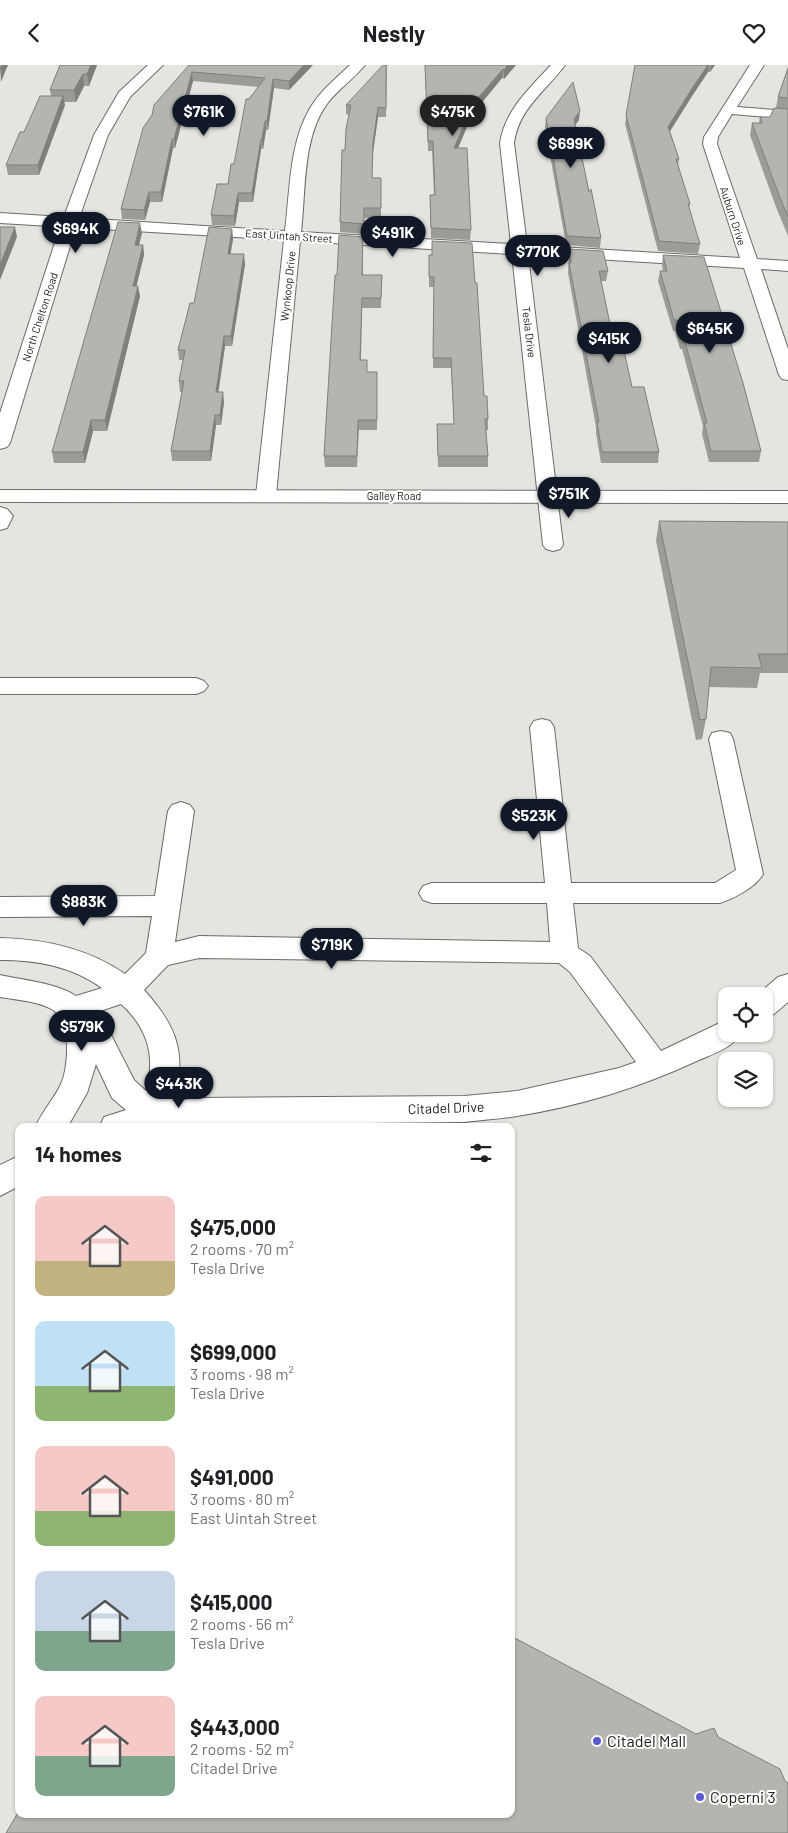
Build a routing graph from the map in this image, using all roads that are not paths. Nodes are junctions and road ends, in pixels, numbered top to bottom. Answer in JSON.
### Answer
{"nodes":[{"id":1,"x":156,"y":65,"type":"edge"},
{"id":2,"x":358,"y":65,"type":"edge"},
{"id":3,"x":558,"y":65,"type":"edge"},
{"id":4,"x":758,"y":65,"type":"edge"},
{"id":5,"x":729,"y":110,"type":"junction"},
{"id":6,"x":788,"y":115,"type":"edge"},
{"id":7,"x":0,"y":218,"type":"edge"},
{"id":8,"x":70,"y":223,"type":"junction"},
{"id":9,"x":292,"y":236,"type":"junction"},
{"id":10,"x":518,"y":250,"type":"junction"},
{"id":11,"x":749,"y":264,"type":"junction"},
{"id":12,"x":788,"y":266,"type":"edge"},
{"id":13,"x":788,"y":375,"type":"edge"},
{"id":14,"x":0,"y":443,"type":"edge"},
{"id":15,"x":266,"y":495,"type":"junction"},
{"id":16,"x":0,"y":496,"type":"edge"},
{"id":17,"x":549,"y":497,"type":"junction"},
{"id":18,"x":788,"y":497,"type":"edge"},
{"id":19,"x":0,"y":513,"type":"edge"},
{"id":20,"x":0,"y":525,"type":"edge"},
{"id":21,"x":553,"y":545,"type":"dead end"},
{"id":22,"x":0,"y":686,"type":"edge"},
{"id":23,"x":196,"y":686,"type":"dead end"},
{"id":24,"x":542,"y":727,"type":"dead end"},
{"id":25,"x":721,"y":739,"type":"dead end"},
{"id":26,"x":182,"y":811,"type":"dead end"},
{"id":27,"x":559,"y":892,"type":"junction"},
{"id":28,"x":432,"y":893,"type":"dead end"},
{"id":29,"x":167,"y":906,"type":"junction"},
{"id":30,"x":0,"y":907,"type":"edge"},
{"id":31,"x":0,"y":949,"type":"edge"},
{"id":32,"x":565,"y":953,"type":"junction"},
{"id":33,"x":159,"y":957,"type":"junction"},
{"id":34,"x":788,"y":985,"type":"edge"},
{"id":35,"x":0,"y":986,"type":"edge"},
{"id":36,"x":126,"y":991,"type":"junction"},
{"id":37,"x":773,"y":998,"type":"edge"},
{"id":38,"x":72,"y":1009,"type":"junction"},
{"id":39,"x":718,"y":1037,"type":"edge"},
{"id":40,"x":656,"y":1067,"type":"junction"},
{"id":41,"x":153,"y":1115,"type":"junction"},
{"id":42,"x":52,"y":1123,"type":"edge"},
{"id":43,"x":125,"y":1123,"type":"edge"},
{"id":44,"x":15,"y":1172,"type":"edge"},
{"id":45,"x":0,"y":1182,"type":"edge"}],
"edges":[{"from":1,"to":8,"type":"street","name":"North Chelton Road"},
{"from":2,"to":9,"type":"street","name":"Wynkoop Drive"},
{"from":3,"to":10,"type":"street","name":"Tesla Drive"},
{"from":4,"to":5,"type":"street","name":"Auburn Drive"},
{"from":5,"to":6,"type":"street"},
{"from":5,"to":11,"type":"street","name":"Auburn Drive"},
{"from":7,"to":8,"type":"street","name":"East Uintah Street"},
{"from":8,"to":9,"type":"street","name":"East Uintah Street"},
{"from":8,"to":14,"type":"street","name":"North Chelton Road"},
{"from":9,"to":10,"type":"street","name":"East Uintah Street"},
{"from":9,"to":15,"type":"street","name":"Wynkoop Drive"},
{"from":10,"to":11,"type":"street","name":"East Uintah Street"},
{"from":10,"to":17,"type":"street","name":"Tesla Drive"},
{"from":11,"to":12,"type":"street","name":"East Uintah Street"},
{"from":11,"to":13,"type":"street","name":"Auburn Drive"},
{"from":15,"to":16,"type":"street","name":"Galley Road"},
{"from":15,"to":17,"type":"street","name":"Galley Road"},
{"from":17,"to":18,"type":"street","name":"Galley Road"},
{"from":17,"to":21,"type":"street","name":"Tesla Drive"},
{"from":19,"to":20,"type":"street"},
{"from":22,"to":23,"type":"street"},
{"from":24,"to":27,"type":"street"},
{"from":25,"to":27,"type":"street"},
{"from":26,"to":29,"type":"street"},
{"from":27,"to":28,"type":"street"},
{"from":27,"to":32,"type":"street"},
{"from":29,"to":30,"type":"street"},
{"from":29,"to":33,"type":"street"},
{"from":31,"to":36,"type":"street"},
{"from":32,"to":33,"type":"street"},
{"from":32,"to":40,"type":"street"},
{"from":33,"to":36,"type":"street"},
{"from":34,"to":37,"type":"street"},
{"from":35,"to":38,"type":"street"},
{"from":36,"to":38,"type":"street"},
{"from":36,"to":41,"type":"street"},
{"from":38,"to":41,"type":"street"},
{"from":38,"to":42,"type":"street"},
{"from":39,"to":40,"type":"street","name":"Citadel Drive"},
{"from":40,"to":41,"type":"street","name":"Citadel Drive"},
{"from":41,"to":43,"type":"street","name":"Citadel Drive"},
{"from":44,"to":45,"type":"street"}]}
